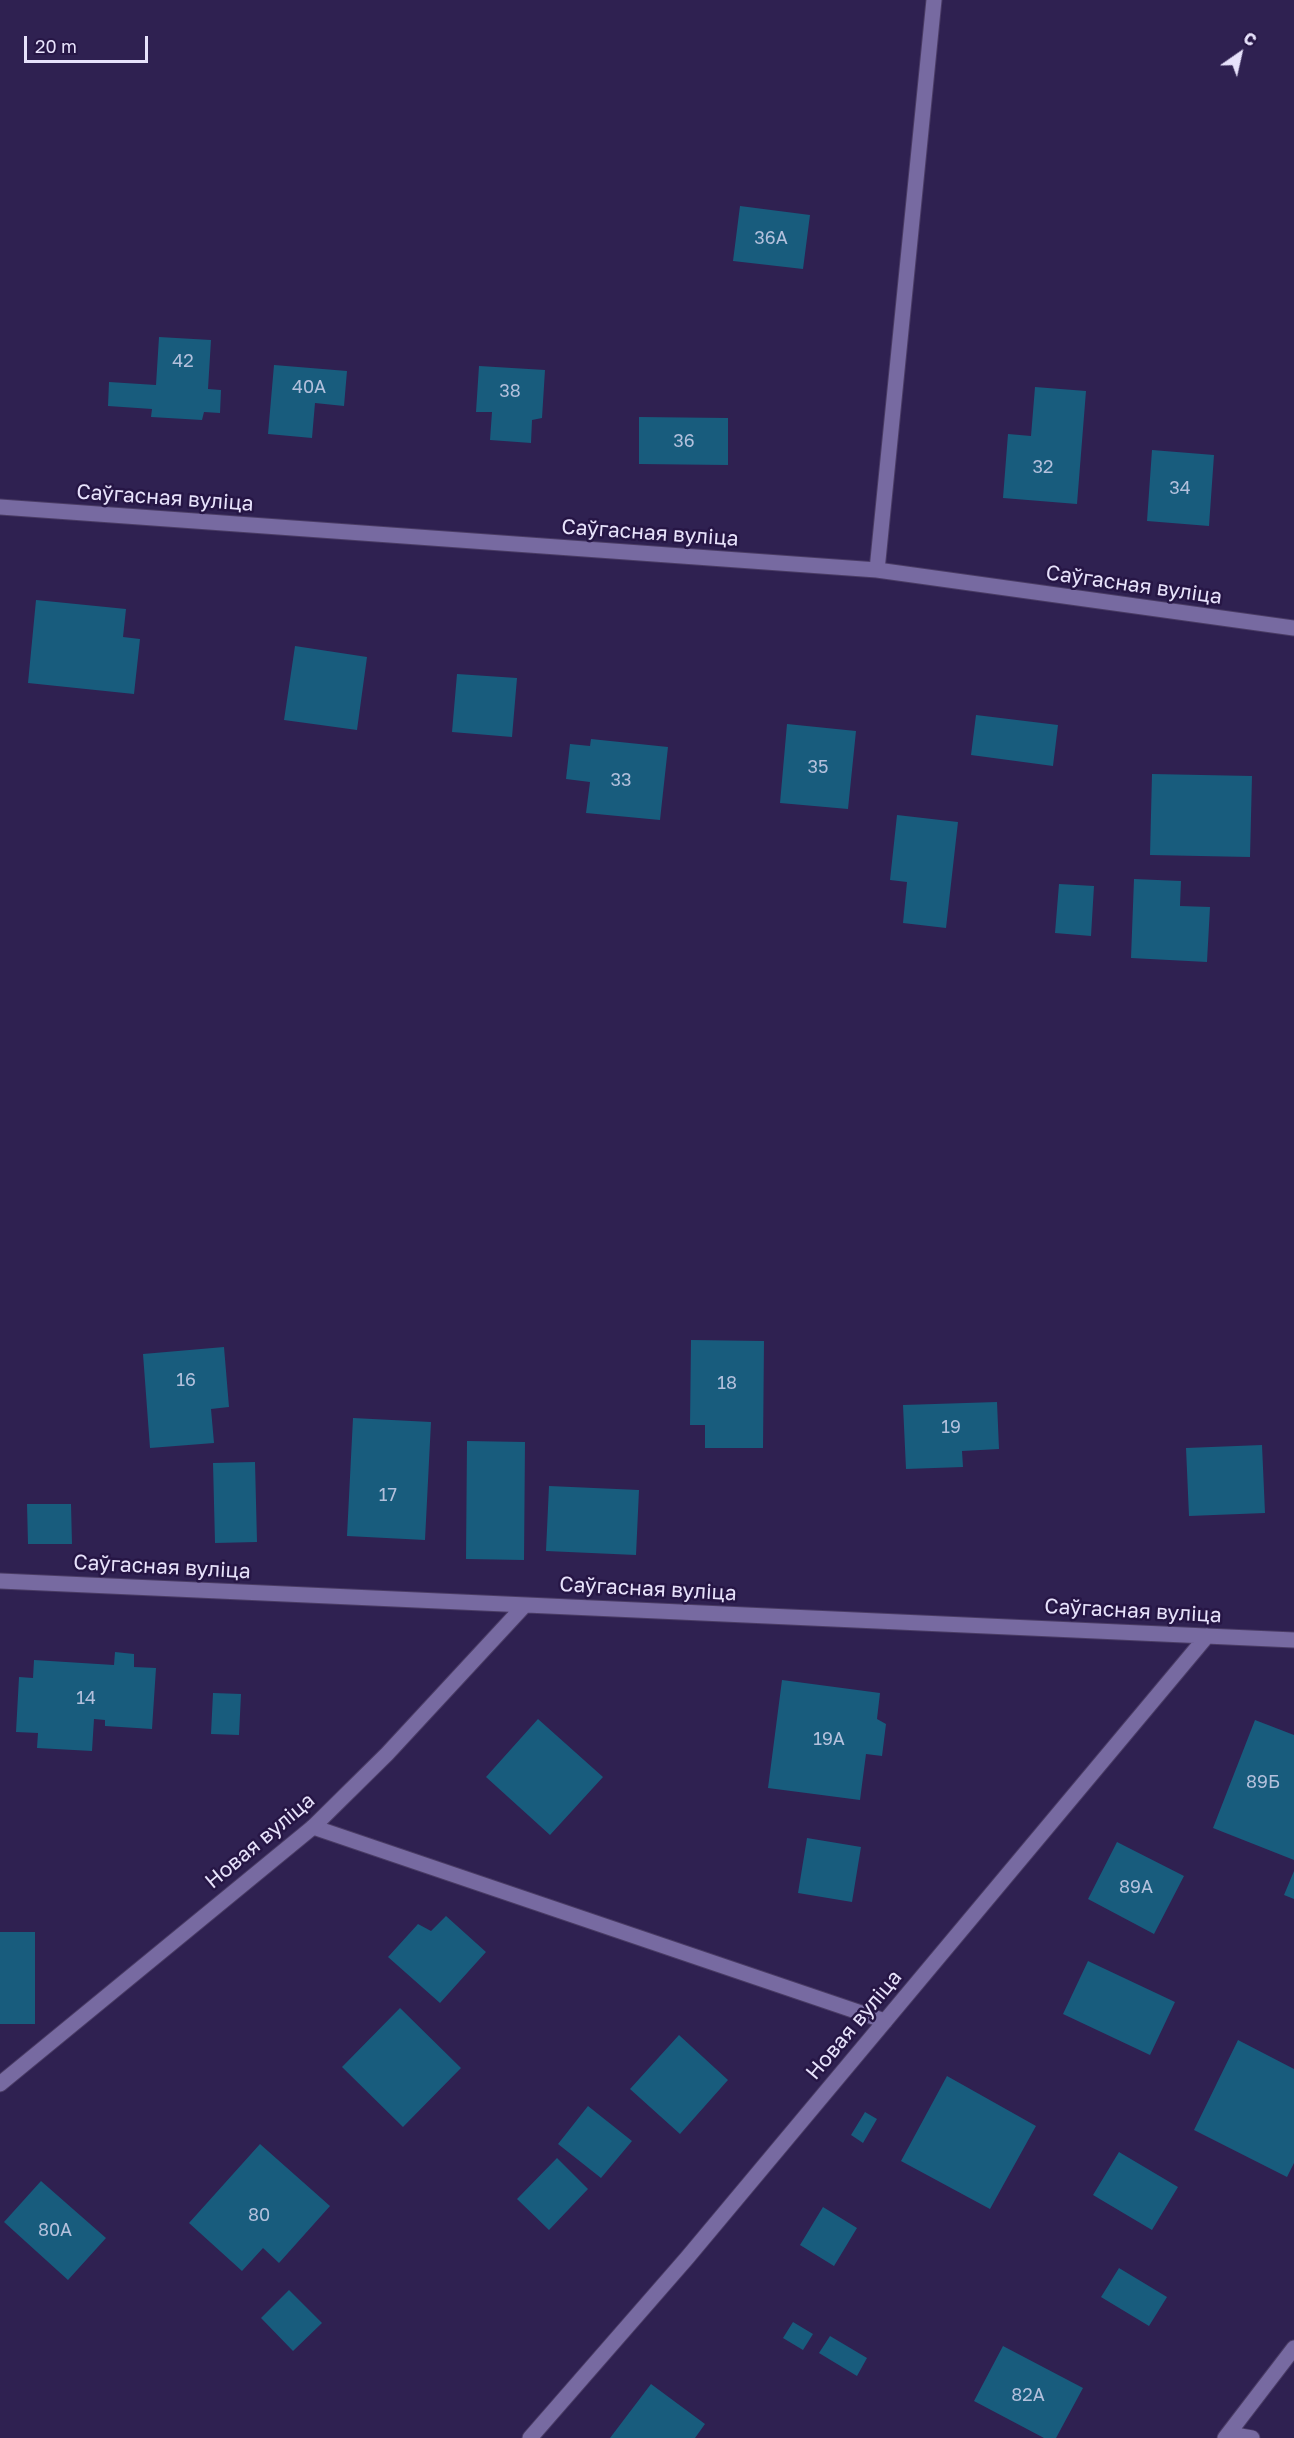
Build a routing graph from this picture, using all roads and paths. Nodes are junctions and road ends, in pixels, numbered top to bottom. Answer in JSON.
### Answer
{"nodes":[{"id":1,"x":934,"y":0,"type":"edge"},
{"id":2,"x":0,"y":507,"type":"edge"},
{"id":3,"x":877,"y":570,"type":"junction"},
{"id":4,"x":1294,"y":628,"type":"edge"},
{"id":5,"x":0,"y":1581,"type":"edge"},
{"id":6,"x":525,"y":1605,"type":"junction"},
{"id":7,"x":1207,"y":1635,"type":"junction"},
{"id":8,"x":1294,"y":1640,"type":"edge"},
{"id":9,"x":312,"y":1827,"type":"junction"},
{"id":10,"x":885,"y":2021,"type":"junction"},
{"id":11,"x":0,"y":2084,"type":"edge"},
{"id":12,"x":1294,"y":2348,"type":"edge"},
{"id":13,"x":1227,"y":2436,"type":"edge"},
{"id":14,"x":530,"y":2438,"type":"edge"},
{"id":15,"x":1252,"y":2438,"type":"edge"}],
"edges":[{"from":1,"to":3,"type":"street"},
{"from":2,"to":3,"type":"street","name":"Саўгасная вуліца"},
{"from":3,"to":4,"type":"street","name":"Саўгасная вуліца"},
{"from":5,"to":6,"type":"street","name":"Саўгасная вуліца"},
{"from":6,"to":7,"type":"street","name":"Саўгасная вуліца"},
{"from":6,"to":9,"type":"street","name":"Новая вуліца"},
{"from":7,"to":8,"type":"street","name":"Саўгасная вуліца"},
{"from":7,"to":10,"type":"street","name":"Новая вуліца"},
{"from":9,"to":10,"type":"street"},
{"from":9,"to":11,"type":"street","name":"Новая вуліца"},
{"from":10,"to":14,"type":"street","name":"Новая вуліца"},
{"from":12,"to":13,"type":"street"},
{"from":13,"to":15,"type":"street"}]}
